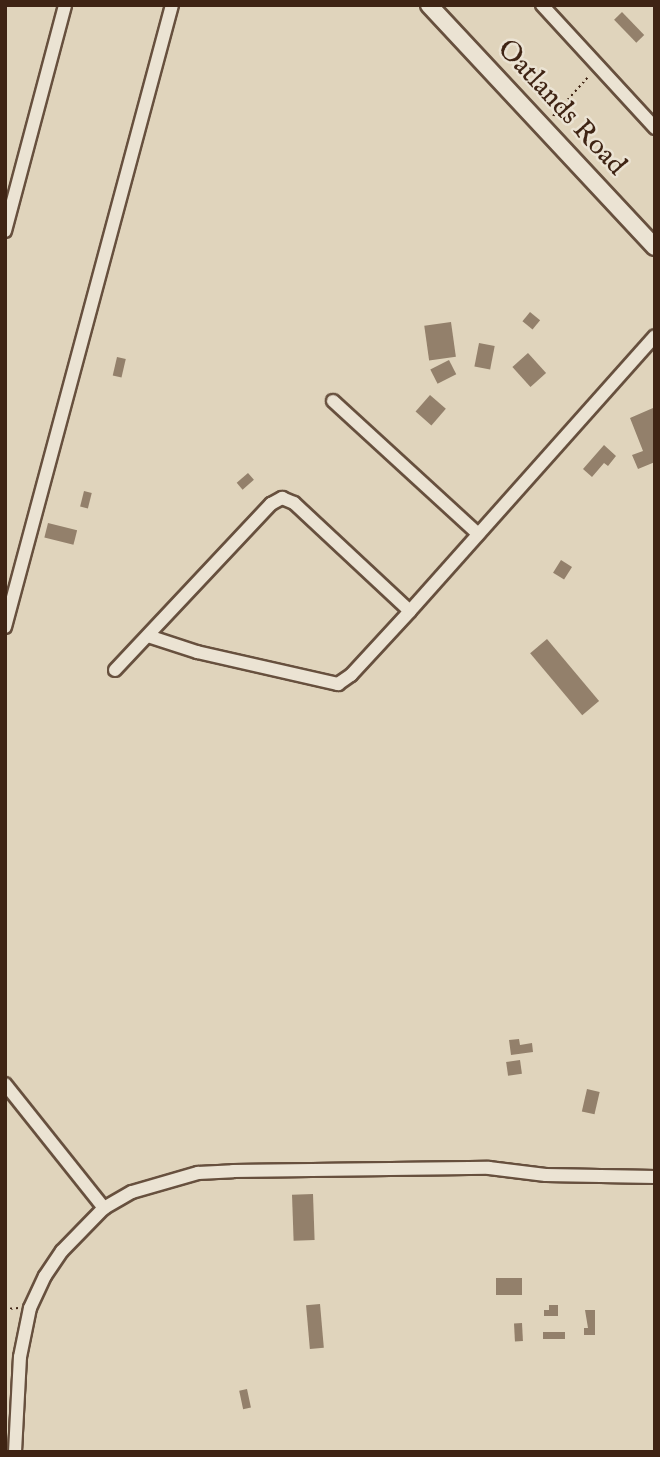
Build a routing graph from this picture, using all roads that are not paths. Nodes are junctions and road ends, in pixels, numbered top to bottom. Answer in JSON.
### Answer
{"nodes":[{"id":1,"x":65,"y":5,"type":"edge"},
{"id":2,"x":172,"y":5,"type":"edge"},
{"id":3,"x":429,"y":5,"type":"edge"},
{"id":4,"x":542,"y":5,"type":"edge"},
{"id":5,"x":655,"y":128,"type":"edge"},
{"id":6,"x":5,"y":231,"type":"edge"},
{"id":7,"x":655,"y":247,"type":"edge"},
{"id":8,"x":655,"y":336,"type":"edge"},
{"id":9,"x":334,"y":401,"type":"dead end"},
{"id":10,"x":478,"y":534,"type":"junction"},
{"id":11,"x":410,"y":611,"type":"junction"},
{"id":12,"x":5,"y":627,"type":"edge"},
{"id":13,"x":148,"y":636,"type":"junction"},
{"id":14,"x":115,"y":670,"type":"dead end"},
{"id":15,"x":5,"y":1084,"type":"edge"},
{"id":16,"x":655,"y":1177,"type":"edge"},
{"id":17,"x":104,"y":1208,"type":"junction"},
{"id":18,"x":15,"y":1452,"type":"edge"}],
"edges":[{"from":1,"to":6,"type":"street"},
{"from":2,"to":12,"type":"street"},
{"from":3,"to":7,"type":"street","name":"Oatlands Road"},
{"from":4,"to":5,"type":"street"},
{"from":8,"to":10,"type":"street"},
{"from":9,"to":10,"type":"street"},
{"from":10,"to":11,"type":"street"},
{"from":11,"to":13,"type":"street"},
{"from":11,"to":13,"type":"street"},
{"from":13,"to":14,"type":"street"},
{"from":15,"to":17,"type":"street"},
{"from":16,"to":17,"type":"street"},
{"from":17,"to":18,"type":"street"}]}
